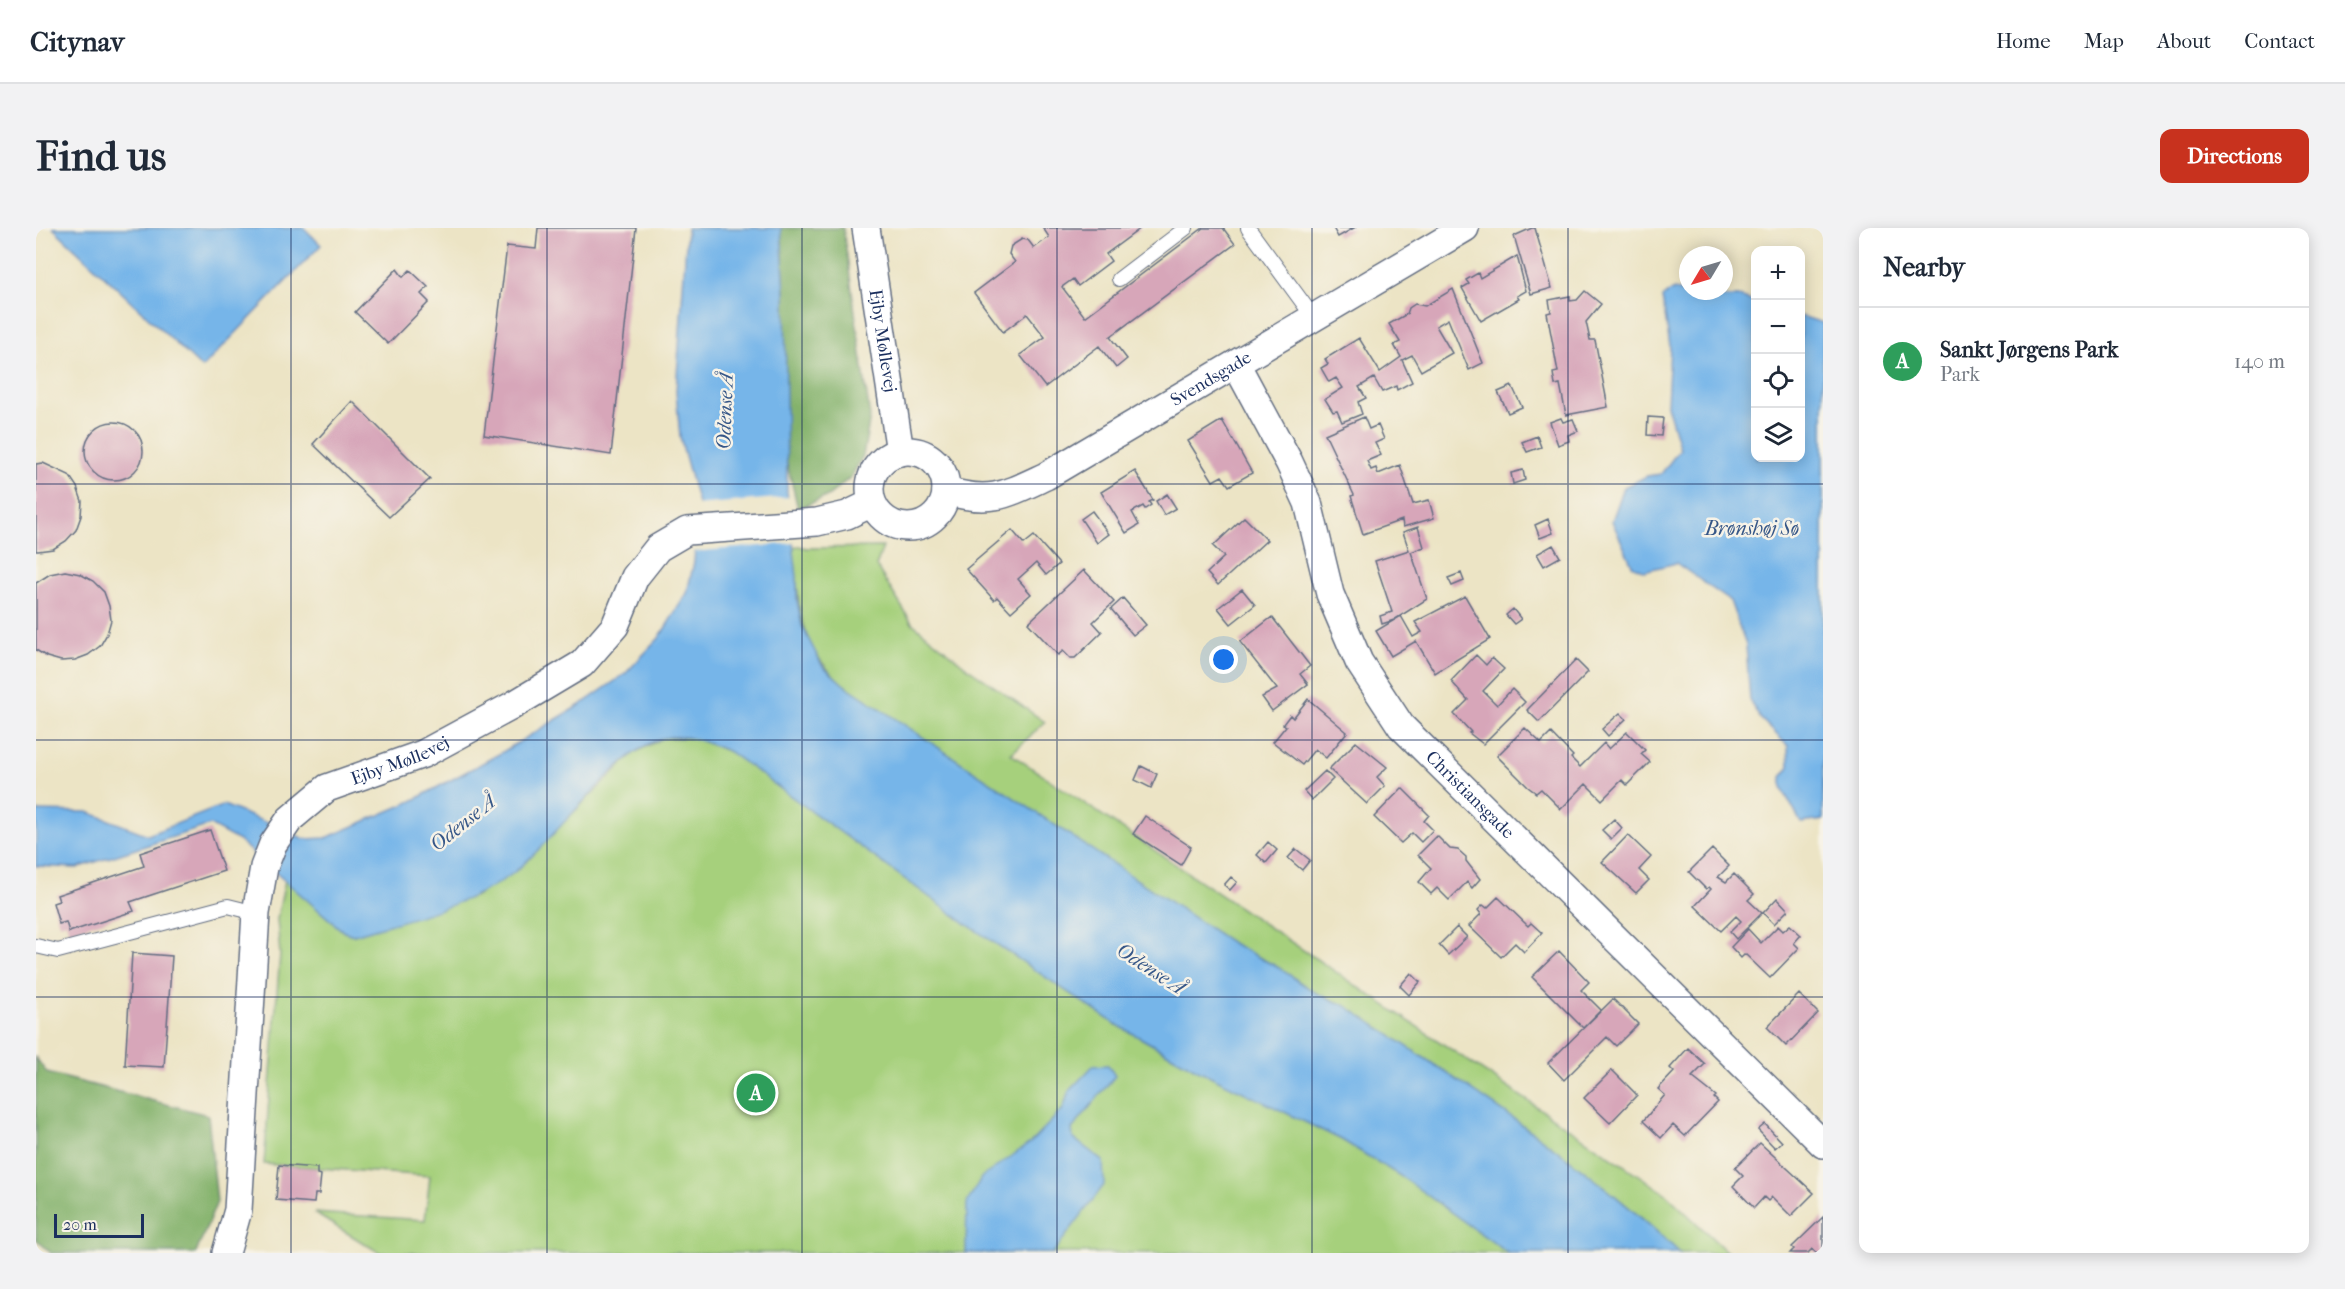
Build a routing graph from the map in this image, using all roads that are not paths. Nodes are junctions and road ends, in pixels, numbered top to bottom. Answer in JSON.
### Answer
{"nodes":[{"id":1,"x":866,"y":228,"type":"edge"},
{"id":2,"x":1186,"y":228,"type":"edge"},
{"id":3,"x":1248,"y":228,"type":"edge"},
{"id":4,"x":1465,"y":228,"type":"edge"},
{"id":5,"x":1119,"y":279,"type":"dead end"},
{"id":6,"x":1314,"y":318,"type":"junction"},
{"id":7,"x":1236,"y":364,"type":"junction"},
{"id":8,"x":900,"y":452,"type":"junction"},
{"id":9,"x":946,"y":491,"type":"junction"},
{"id":10,"x":872,"y":502,"type":"junction"},
{"id":11,"x":256,"y":913,"type":"junction"},
{"id":12,"x":36,"y":946,"type":"edge"},
{"id":13,"x":1823,"y":1144,"type":"edge"},
{"id":14,"x":226,"y":1253,"type":"edge"}],
"edges":[{"from":1,"to":8,"type":"street","name":"Ejby Møllevej"},
{"from":2,"to":5,"type":"lane"},
{"from":3,"to":6,"type":"lane"},
{"from":4,"to":6,"type":"street","name":"Svendsgade"},
{"from":6,"to":7,"type":"street","name":"Svendsgade"},
{"from":7,"to":9,"type":"street","name":"Svendsgade"},
{"from":7,"to":13,"type":"street","name":"Christiansgade"},
{"from":8,"to":9,"type":"street"},
{"from":8,"to":10,"type":"street"},
{"from":9,"to":10,"type":"street"},
{"from":10,"to":11,"type":"street","name":"Ejby Møllevej"},
{"from":11,"to":12,"type":"lane"},
{"from":11,"to":14,"type":"street","name":"Ejby Møllevej"}]}
